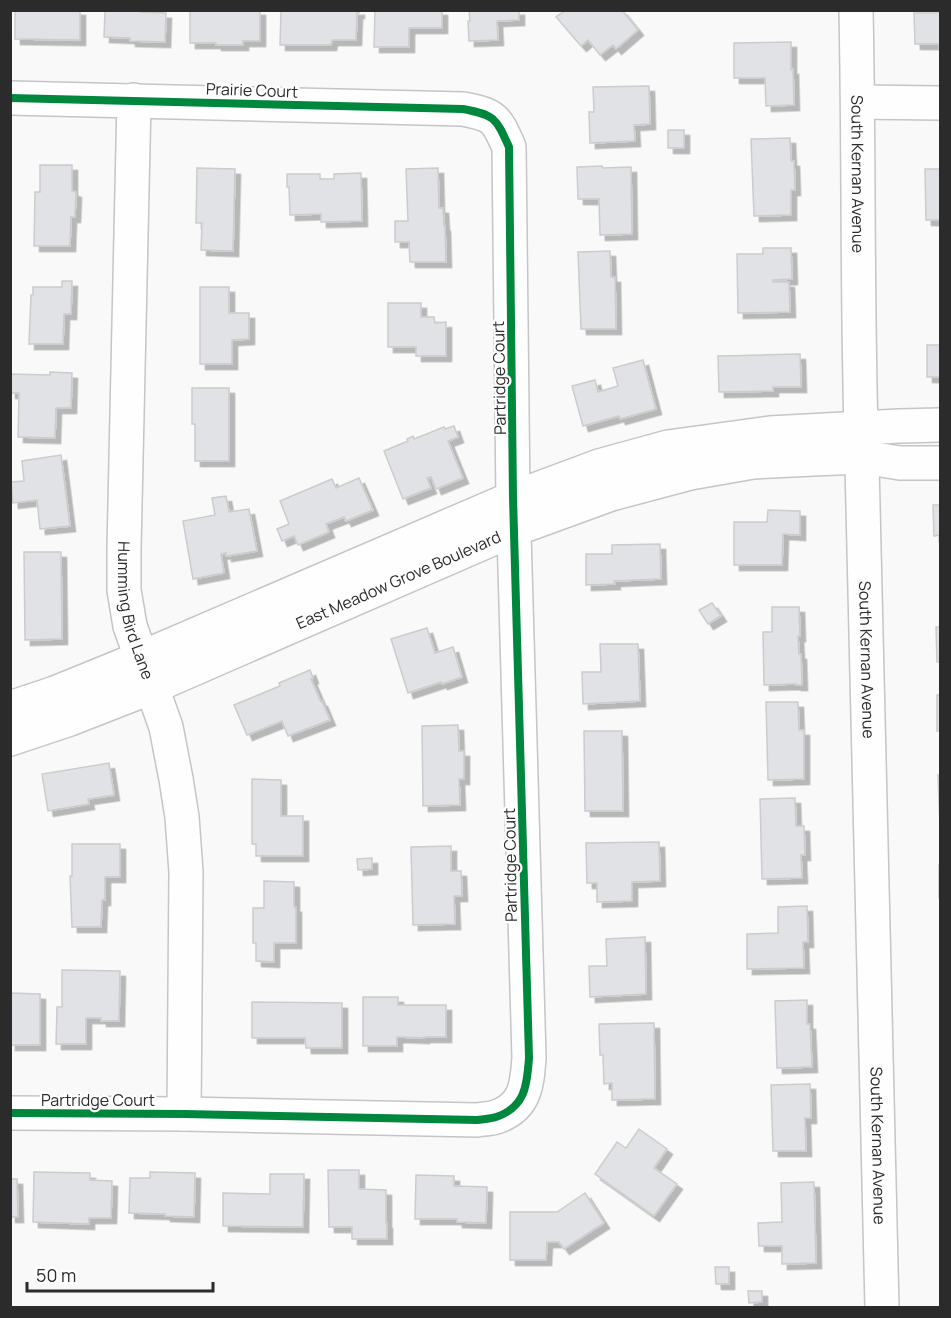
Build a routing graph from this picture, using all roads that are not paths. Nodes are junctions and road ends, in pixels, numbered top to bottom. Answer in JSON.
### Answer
{"nodes":[{"id":1,"x":856,"y":10,"type":"edge"},
{"id":2,"x":10,"y":98,"type":"edge"},
{"id":3,"x":134,"y":100,"type":"junction"},
{"id":4,"x":858,"y":102,"type":"junction"},
{"id":5,"x":940,"y":103,"type":"edge"},
{"id":6,"x":491,"y":116,"type":"joint"},
{"id":7,"x":940,"y":425,"type":"edge"},
{"id":8,"x":862,"y":443,"type":"junction"},
{"id":9,"x":940,"y":463,"type":"edge"},
{"id":10,"x":514,"y":513,"type":"junction"},
{"id":11,"x":146,"y":672,"type":"junction"},
{"id":12,"x":10,"y":708,"type":"edge"},
{"id":13,"x":10,"y":739,"type":"edge"},
{"id":14,"x":10,"y":1113,"type":"edge"},
{"id":15,"x":183,"y":1114,"type":"junction"},
{"id":16,"x":882,"y":1308,"type":"edge"}],
"edges":[{"from":1,"to":4,"type":"street","name":"South Kernan Avenue"},
{"from":2,"to":3,"type":"street","name":"Prairie Court"},
{"from":3,"to":6,"type":"street","name":"Prairie Court"},
{"from":3,"to":11,"type":"street","name":"Humming Bird Lane"},
{"from":4,"to":5,"type":"street"},
{"from":4,"to":8,"type":"street","name":"South Kernan Avenue"},
{"from":6,"to":10,"type":"street","name":"Partridge Court"},
{"from":7,"to":8,"type":"street","name":"East Meadow Grove Boulevard"},
{"from":8,"to":9,"type":"street","name":"East Meadow Grove Boulevard"},
{"from":8,"to":10,"type":"street","name":"East Meadow Grove Boulevard"},
{"from":8,"to":16,"type":"street","name":"South Kernan Avenue"},
{"from":10,"to":11,"type":"street","name":"East Meadow Grove Boulevard"},
{"from":10,"to":15,"type":"street","name":"Partridge Court"},
{"from":11,"to":12,"type":"street","name":"East Meadow Grove Boulevard"},
{"from":11,"to":13,"type":"street","name":"East Meadow Grove Boulevard"},
{"from":11,"to":15,"type":"street","name":"Humming Bird Lane"},
{"from":14,"to":15,"type":"street","name":"Partridge Court"}]}
